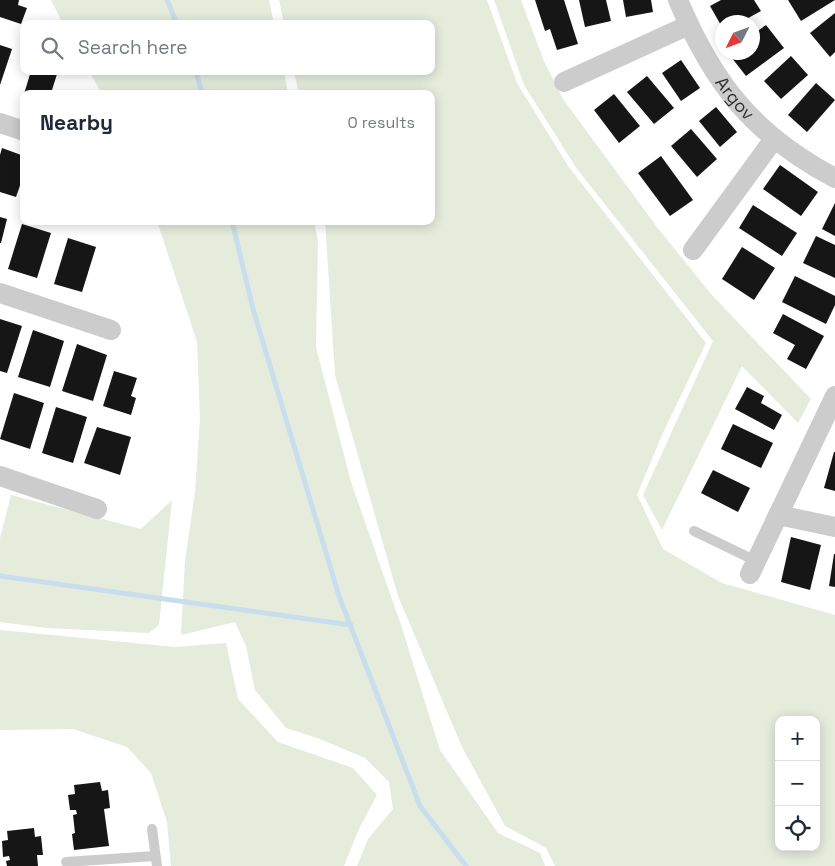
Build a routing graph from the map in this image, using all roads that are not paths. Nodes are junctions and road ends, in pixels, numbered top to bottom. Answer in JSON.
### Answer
{"nodes":[{"id":1,"x":678,"y":0,"type":"edge"},
{"id":2,"x":688,"y":25,"type":"junction"},
{"id":3,"x":564,"y":82,"type":"dead end"},
{"id":4,"x":0,"y":123,"type":"edge"},
{"id":5,"x":20,"y":130,"type":"edge"},
{"id":6,"x":774,"y":139,"type":"junction"},
{"id":7,"x":835,"y":178,"type":"edge"},
{"id":8,"x":693,"y":250,"type":"dead end"},
{"id":9,"x":0,"y":293,"type":"edge"},
{"id":10,"x":111,"y":330,"type":"dead end"},
{"id":11,"x":835,"y":396,"type":"edge"},
{"id":12,"x":0,"y":476,"type":"edge"},
{"id":13,"x":97,"y":509,"type":"dead end"},
{"id":14,"x":778,"y":515,"type":"junction"},
{"id":15,"x":835,"y":527,"type":"edge"},
{"id":16,"x":694,"y":531,"type":"dead end"},
{"id":17,"x":753,"y":568,"type":"joint"},
{"id":18,"x":152,"y":829,"type":"dead end"},
{"id":19,"x":156,"y":861,"type":"edge"},
{"id":20,"x":66,"y":862,"type":"dead end"}],
"edges":[{"from":1,"to":2,"type":"street","name":"Argov"},
{"from":2,"to":3,"type":"street"},
{"from":2,"to":6,"type":"street","name":"Argov"},
{"from":4,"to":5,"type":"street"},
{"from":6,"to":7,"type":"street","name":"Argov"},
{"from":6,"to":8,"type":"street"},
{"from":9,"to":10,"type":"street"},
{"from":11,"to":14,"type":"street"},
{"from":12,"to":13,"type":"street"},
{"from":14,"to":15,"type":"street"},
{"from":14,"to":17,"type":"street"},
{"from":16,"to":17,"type":"lane"},
{"from":18,"to":19,"type":"lane"},
{"from":19,"to":20,"type":"lane"}]}
